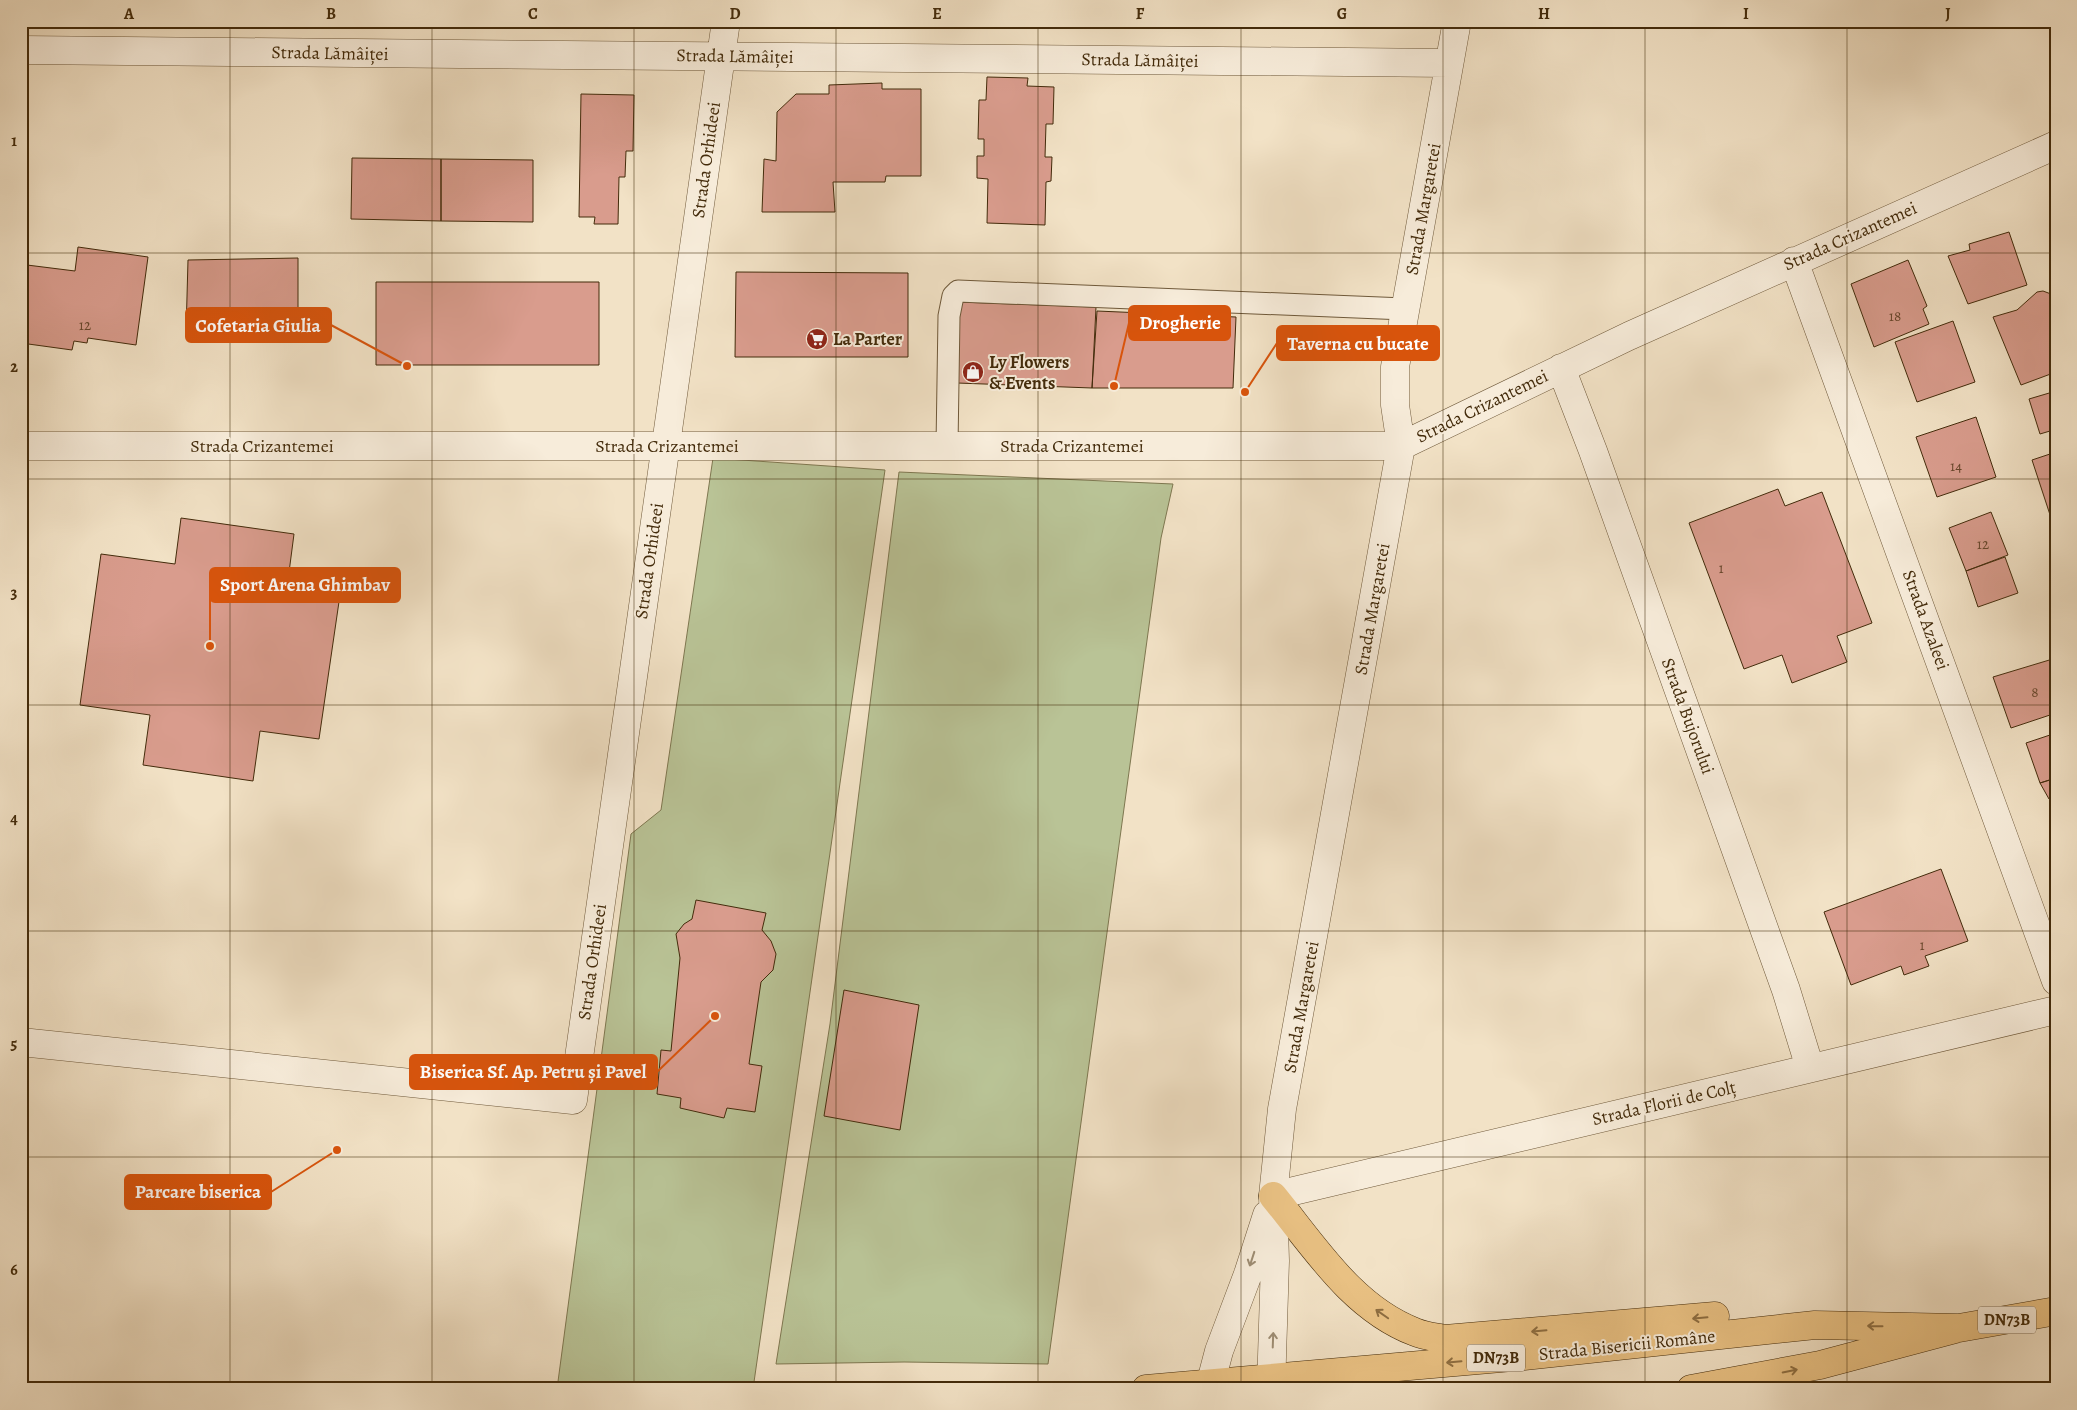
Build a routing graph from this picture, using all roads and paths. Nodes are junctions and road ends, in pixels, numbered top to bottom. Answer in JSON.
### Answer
{"nodes":[{"id":1,"x":726,"y":21,"type":"edge"},
{"id":2,"x":1457,"y":21,"type":"edge"},
{"id":3,"x":21,"y":50,"type":"edge"},
{"id":4,"x":721,"y":56,"type":"junction"},
{"id":5,"x":1449,"y":63,"type":"junction"},
{"id":6,"x":2056,"y":145,"type":"edge"},
{"id":7,"x":1794,"y":261,"type":"junction"},
{"id":8,"x":1405,"y":309,"type":"junction"},
{"id":9,"x":1560,"y":368,"type":"junction"},
{"id":10,"x":21,"y":446,"type":"edge"},
{"id":11,"x":666,"y":446,"type":"junction"},
{"id":12,"x":947,"y":446,"type":"junction"},
{"id":13,"x":1401,"y":446,"type":"junction"},
{"id":14,"x":2056,"y":981,"type":"edge"},
{"id":15,"x":2056,"y":1010,"type":"edge"},
{"id":16,"x":21,"y":1042,"type":"edge"},
{"id":17,"x":1810,"y":1068,"type":"junction"},
{"id":18,"x":1273,"y":1196,"type":"junction"},
{"id":19,"x":2056,"y":1311,"type":"edge"},
{"id":20,"x":1781,"y":1328,"type":"junction"},
{"id":21,"x":1959,"y":1328,"type":"junction"},
{"id":22,"x":1271,"y":1383,"type":"edge"},
{"id":23,"x":1210,"y":1386,"type":"edge"},
{"id":24,"x":1146,"y":1389,"type":"edge"},
{"id":25,"x":1691,"y":1389,"type":"edge"}],
"edges":[{"from":1,"to":4,"type":"street","name":"Strada Orhideei"},
{"from":2,"to":5,"type":"street","name":"Strada Margaretei"},
{"from":3,"to":4,"type":"street","name":"Strada Lămâiței"},
{"from":4,"to":5,"type":"street","name":"Strada Lămâiței"},
{"from":4,"to":11,"type":"street","name":"Strada Orhideei"},
{"from":5,"to":8,"type":"street","name":"Strada Margaretei"},
{"from":6,"to":7,"type":"street","name":"Strada Crizantemei"},
{"from":7,"to":9,"type":"street","name":"Strada Crizantemei"},
{"from":7,"to":14,"type":"street","name":"Strada Azaleei"},
{"from":8,"to":12,"type":"lane"},
{"from":8,"to":13,"type":"street","name":"Strada Margaretei"},
{"from":9,"to":13,"type":"street","name":"Strada Crizantemei"},
{"from":9,"to":17,"type":"street","name":"Strada Bujorului"},
{"from":10,"to":11,"type":"street","name":"Strada Crizantemei"},
{"from":11,"to":12,"type":"street","name":"Strada Crizantemei"},
{"from":11,"to":16,"type":"street","name":"Strada Orhideei"},
{"from":12,"to":13,"type":"street","name":"Strada Crizantemei"},
{"from":13,"to":18,"type":"street","name":"Strada Margaretei"},
{"from":15,"to":17,"type":"street","name":"Strada Florii de Colț"},
{"from":17,"to":18,"type":"street","name":"Strada Florii de Colț"},
{"from":20,"to":18,"type":"main road","one_way":true},
{"from":22,"to":18,"type":"street","name":"Strada Margaretei","one_way":true},
{"from":18,"to":23,"type":"street","name":"Strada Margaretei","one_way":true},
{"from":19,"to":21,"type":"main road","name":"Strada Bisericii Române","number":"DN73B"},
{"from":21,"to":20,"type":"main road","name":"Strada Bisericii Române","number":"DN73B","one_way":true},
{"from":20,"to":22,"type":"main road","name":"Strada Bisericii Române","number":"DN73B","one_way":true},
{"from":25,"to":21,"type":"main road","name":"Strada Bisericii Române","number":"DN73B","one_way":true},
{"from":22,"to":23,"type":"main road","name":"Strada Bisericii Române","number":"DN73B"},
{"from":23,"to":24,"type":"main road","name":"Strada Bisericii Române","number":"DN73B"}]}
